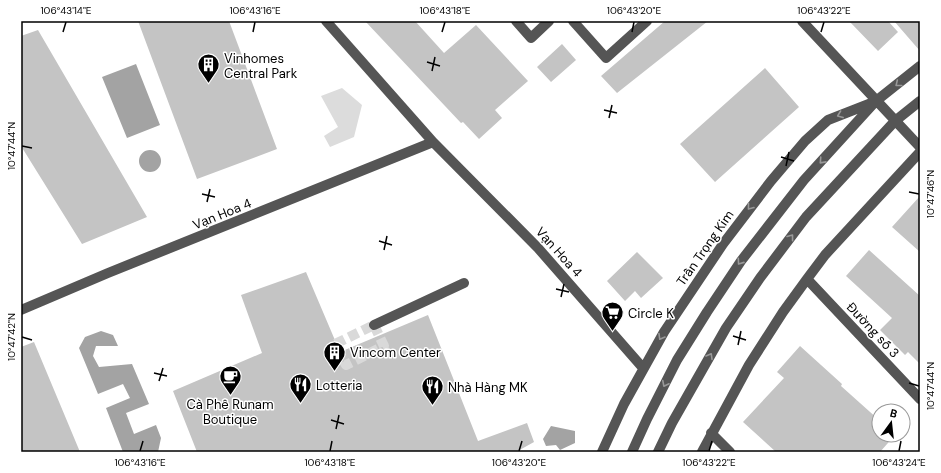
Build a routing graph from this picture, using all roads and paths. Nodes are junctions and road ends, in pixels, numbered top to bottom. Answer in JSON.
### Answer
{"nodes":[{"id":1,"x":326,"y":21,"type":"edge"},
{"id":2,"x":516,"y":21,"type":"edge"},
{"id":3,"x":549,"y":21,"type":"edge"},
{"id":4,"x":573,"y":21,"type":"edge"},
{"id":5,"x":647,"y":21,"type":"edge"},
{"id":6,"x":802,"y":21,"type":"edge"},
{"id":7,"x":920,"y":66,"type":"edge"},
{"id":8,"x":876,"y":101,"type":"junction"},
{"id":9,"x":920,"y":101,"type":"edge"},
{"id":10,"x":895,"y":120,"type":"junction"},
{"id":11,"x":433,"y":142,"type":"junction"},
{"id":12,"x":920,"y":147,"type":"edge"},
{"id":13,"x":920,"y":152,"type":"edge"},
{"id":14,"x":807,"y":279,"type":"junction"},
{"id":15,"x":464,"y":283,"type":"dead end"},
{"id":16,"x":21,"y":310,"type":"edge"},
{"id":17,"x":374,"y":325,"type":"tunnel mouth"},
{"id":18,"x":643,"y":368,"type":"junction"},
{"id":19,"x":920,"y":399,"type":"edge"},
{"id":20,"x":711,"y":433,"type":"junction"},
{"id":21,"x":602,"y":452,"type":"edge"},
{"id":22,"x":632,"y":452,"type":"edge"},
{"id":23,"x":658,"y":452,"type":"edge"},
{"id":24,"x":702,"y":452,"type":"edge"},
{"id":25,"x":730,"y":452,"type":"edge"}],
"edges":[{"from":1,"to":11,"type":"street","name":"Vạn Hoa 4"},
{"from":2,"to":3,"type":"street"},
{"from":4,"to":5,"type":"street"},
{"from":6,"to":8,"type":"street"},
{"from":7,"to":8,"type":"street","name":"Trần Trọng Kim","one_way":true},
{"from":8,"to":10,"type":"street"},
{"from":8,"to":18,"type":"street","name":"Trần Trọng Kim","one_way":true},
{"from":8,"to":22,"type":"street","name":"Trần Trọng Kim","one_way":true},
{"from":9,"to":10,"type":"street"},
{"from":10,"to":12,"type":"street"},
{"from":23,"to":10,"type":"street","one_way":true},
{"from":11,"to":16,"type":"street","name":"Vạn Hoa 4"},
{"from":11,"to":18,"type":"street","name":"Vạn Hoa 4"},
{"from":13,"to":14,"type":"street"},
{"from":14,"to":19,"type":"street","name":"Đường số 3"},
{"from":14,"to":20,"type":"street"},
{"from":15,"to":17,"type":"street"},
{"from":18,"to":21,"type":"street","name":"Trần Trọng Kim"},
{"from":20,"to":24,"type":"street"},
{"from":20,"to":25,"type":"street"}]}
